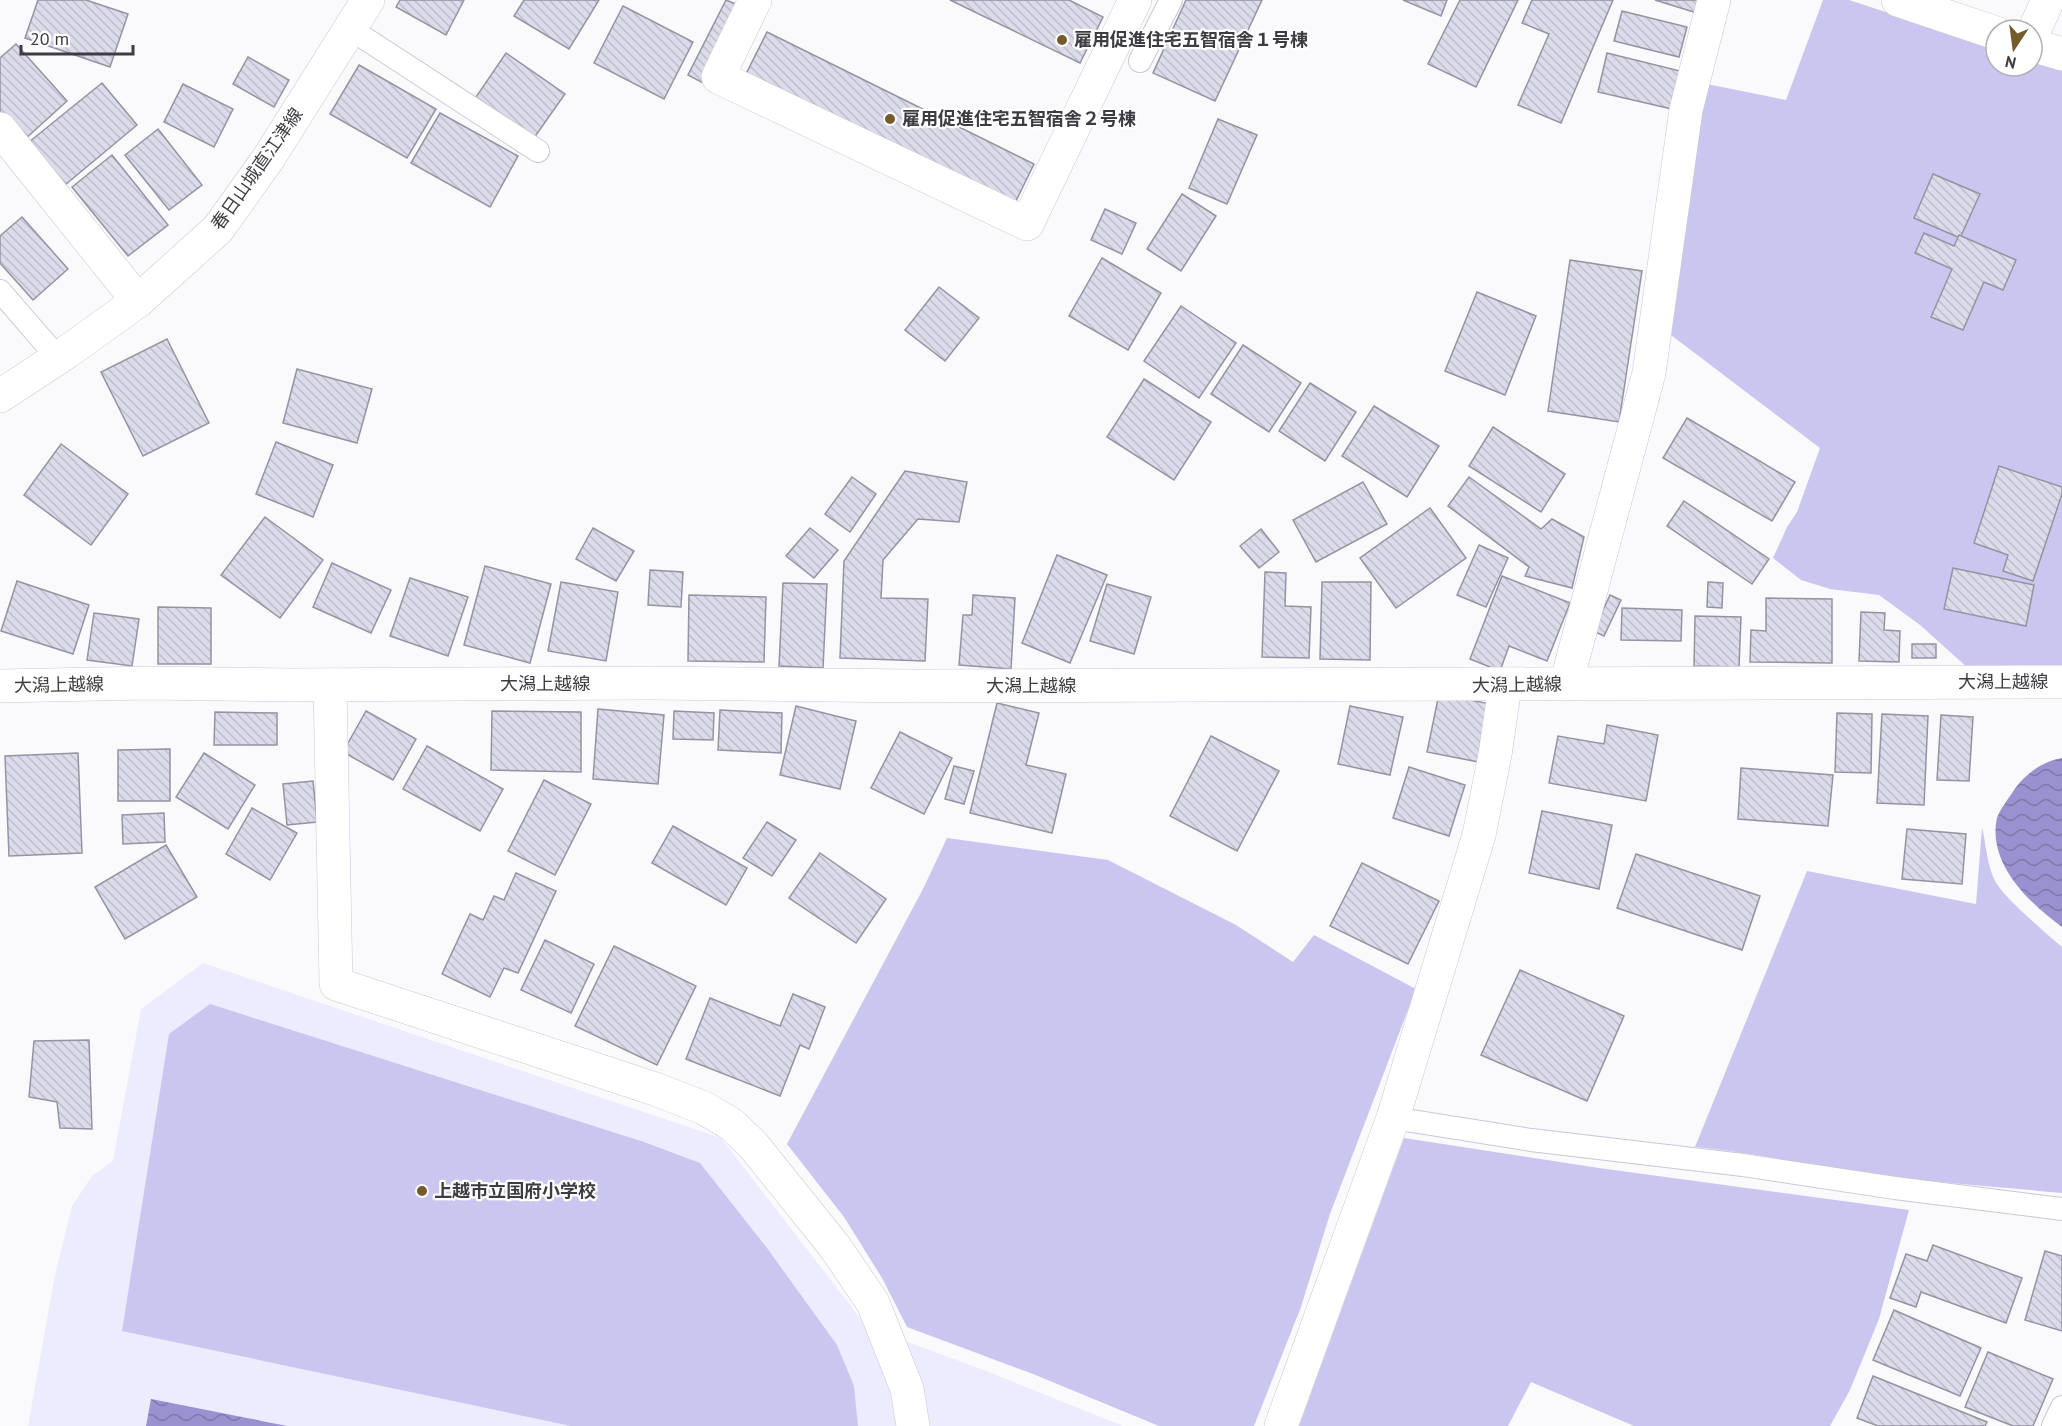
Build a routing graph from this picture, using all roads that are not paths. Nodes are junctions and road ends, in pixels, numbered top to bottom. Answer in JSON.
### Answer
{"nodes":[{"id":1,"x":368,"y":0,"type":"edge"},
{"id":2,"x":755,"y":0,"type":"edge"},
{"id":3,"x":1135,"y":0,"type":"edge"},
{"id":4,"x":1171,"y":0,"type":"edge"},
{"id":5,"x":1714,"y":0,"type":"edge"},
{"id":6,"x":1898,"y":0,"type":"edge"},
{"id":7,"x":2048,"y":0,"type":"edge"},
{"id":8,"x":2040,"y":18,"type":"edge"},
{"id":9,"x":349,"y":28,"type":"junction"},
{"id":10,"x":1984,"y":29,"type":"edge"},
{"id":11,"x":2044,"y":49,"type":"edge"},
{"id":12,"x":2062,"y":54,"type":"edge"},
{"id":13,"x":1140,"y":61,"type":"dead end"},
{"id":14,"x":0,"y":129,"type":"edge"},
{"id":15,"x":538,"y":151,"type":"dead end"},
{"id":16,"x":0,"y":291,"type":"edge"},
{"id":17,"x":138,"y":300,"type":"junction"},
{"id":18,"x":58,"y":358,"type":"junction"},
{"id":19,"x":0,"y":396,"type":"edge"},
{"id":20,"x":2058,"y":676,"type":"edge"},
{"id":21,"x":1566,"y":684,"type":"junction"},
{"id":22,"x":330,"y":685,"type":"junction"},
{"id":23,"x":0,"y":686,"type":"edge"},
{"id":24,"x":1505,"y":686,"type":"junction"},
{"id":25,"x":1393,"y":1118,"type":"junction"},
{"id":26,"x":2062,"y":1209,"type":"edge"},
{"id":27,"x":2062,"y":1407,"type":"edge"},
{"id":28,"x":913,"y":1426,"type":"edge"},
{"id":29,"x":1281,"y":1426,"type":"edge"},
{"id":30,"x":2053,"y":1426,"type":"edge"}],
"edges":[{"from":1,"to":9,"type":"street","name":"春日山城直江津線"},
{"from":2,"to":3,"type":"street"},
{"from":4,"to":13,"type":"lane"},
{"from":5,"to":21,"type":"street"},
{"from":6,"to":10,"type":"street"},
{"from":7,"to":8,"type":"street"},
{"from":9,"to":15,"type":"lane"},
{"from":9,"to":17,"type":"street","name":"春日山城直江津線"},
{"from":11,"to":12,"type":"street"},
{"from":14,"to":17,"type":"street"},
{"from":16,"to":18,"type":"lane"},
{"from":17,"to":18,"type":"street","name":"春日山城直江津線"},
{"from":18,"to":19,"type":"street","name":"春日山城直江津線"},
{"from":20,"to":21,"type":"street","name":"大潟上越線"},
{"from":21,"to":24,"type":"street","name":"大潟上越線"},
{"from":22,"to":23,"type":"street","name":"大潟上越線"},
{"from":22,"to":24,"type":"street","name":"大潟上越線"},
{"from":22,"to":28,"type":"street"},
{"from":24,"to":25,"type":"street"},
{"from":25,"to":26,"type":"lane"},
{"from":25,"to":29,"type":"street"},
{"from":27,"to":30,"type":"lane"}]}
